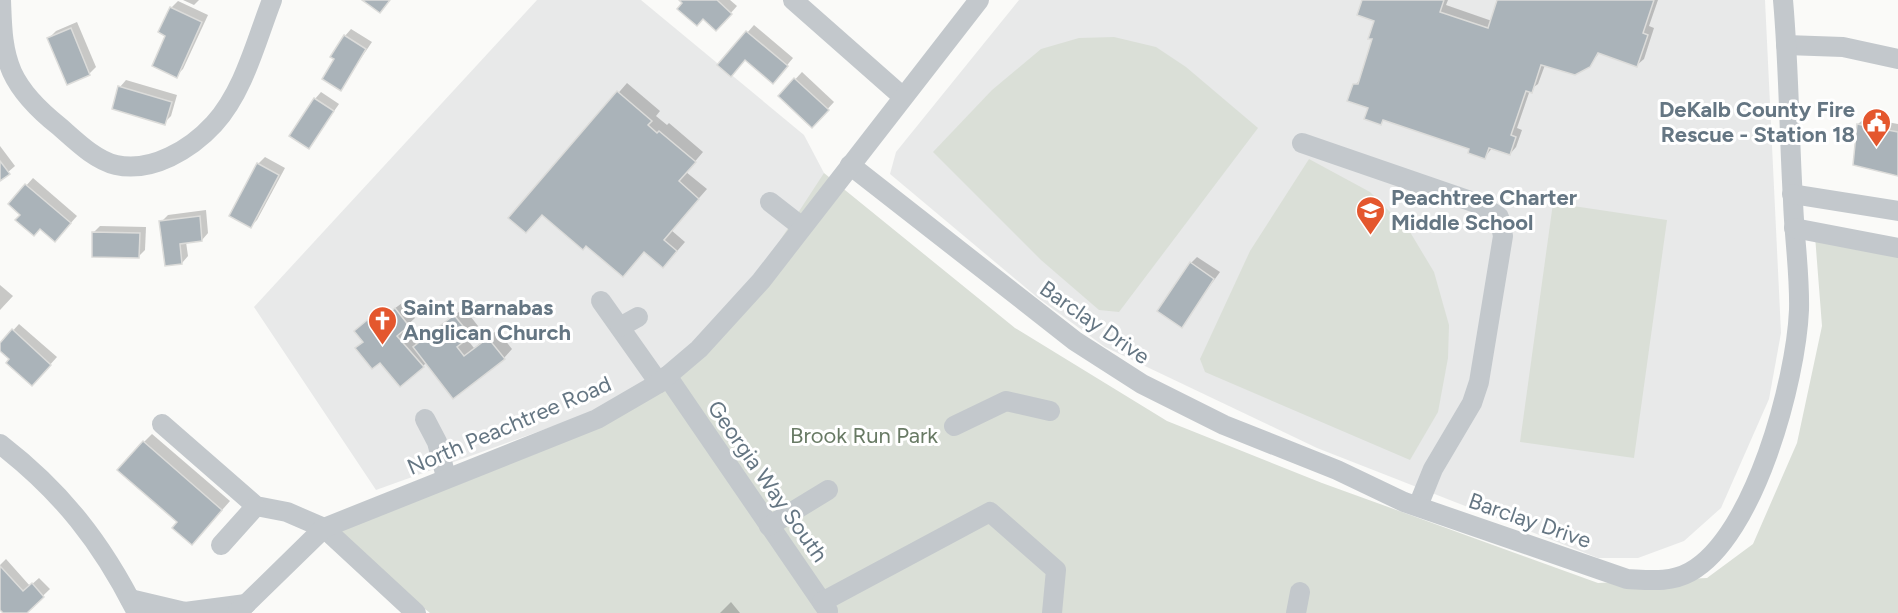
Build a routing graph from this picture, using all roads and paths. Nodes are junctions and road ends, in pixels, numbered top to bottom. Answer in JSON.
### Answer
{"nodes":[{"id":1,"x":1,"y":0,"type":"edge"},
{"id":2,"x":272,"y":0,"type":"edge"},
{"id":3,"x":793,"y":0,"type":"edge"},
{"id":4,"x":979,"y":0,"type":"edge"},
{"id":5,"x":1783,"y":0,"type":"edge"},
{"id":6,"x":1786,"y":45,"type":"junction"},
{"id":7,"x":1898,"y":59,"type":"edge"},
{"id":8,"x":903,"y":97,"type":"junction"},
{"id":9,"x":1302,"y":143,"type":"dead end"},
{"id":10,"x":850,"y":165,"type":"junction"},
{"id":11,"x":1792,"y":194,"type":"junction"},
{"id":12,"x":770,"y":202,"type":"dead end"},
{"id":13,"x":1898,"y":211,"type":"edge"},
{"id":14,"x":802,"y":227,"type":"junction"},
{"id":15,"x":1794,"y":228,"type":"junction"},
{"id":16,"x":1898,"y":248,"type":"edge"},
{"id":17,"x":601,"y":302,"type":"dead end"},
{"id":18,"x":638,"y":317,"type":"dead end"},
{"id":19,"x":620,"y":327,"type":"junction"},
{"id":20,"x":663,"y":380,"type":"junction"},
{"id":21,"x":1050,"y":411,"type":"dead end"},
{"id":22,"x":425,"y":419,"type":"dead end"},
{"id":23,"x":162,"y":424,"type":"dead end"},
{"id":24,"x":954,"y":426,"type":"dead end"},
{"id":25,"x":0,"y":444,"type":"edge"},
{"id":26,"x":446,"y":477,"type":"junction"},
{"id":27,"x":828,"y":490,"type":"dead end"},
{"id":28,"x":256,"y":506,"type":"junction"},
{"id":29,"x":1418,"y":506,"type":"junction"},
{"id":30,"x":770,"y":526,"type":"junction"},
{"id":31,"x":324,"y":528,"type":"junction"},
{"id":32,"x":221,"y":545,"type":"dead end"},
{"id":33,"x":1300,"y":592,"type":"dead end"},
{"id":34,"x":134,"y":606,"type":"edge"},
{"id":35,"x":825,"y":607,"type":"edge"},
{"id":36,"x":241,"y":608,"type":"edge"},
{"id":37,"x":416,"y":613,"type":"edge"},
{"id":38,"x":1052,"y":613,"type":"edge"},
{"id":39,"x":1296,"y":613,"type":"edge"}],
"edges":[{"from":1,"to":2,"type":"street"},
{"from":3,"to":8,"type":"street"},
{"from":4,"to":8,"type":"street","name":"North Peachtree Road"},
{"from":5,"to":6,"type":"street","name":"Barclay Drive"},
{"from":6,"to":7,"type":"street"},
{"from":6,"to":11,"type":"street","name":"Barclay Drive"},
{"from":8,"to":10,"type":"street","name":"North Peachtree Road"},
{"from":9,"to":29,"type":"street"},
{"from":10,"to":14,"type":"street","name":"North Peachtree Road"},
{"from":10,"to":29,"type":"street","name":"Barclay Drive"},
{"from":11,"to":13,"type":"street"},
{"from":11,"to":15,"type":"street","name":"Barclay Drive"},
{"from":12,"to":14,"type":"street"},
{"from":14,"to":20,"type":"street","name":"North Peachtree Road"},
{"from":15,"to":16,"type":"street"},
{"from":15,"to":29,"type":"street","name":"Barclay Drive"},
{"from":17,"to":19,"type":"street","name":"Georgia Way South"},
{"from":18,"to":19,"type":"street"},
{"from":19,"to":20,"type":"street","name":"Georgia Way South"},
{"from":20,"to":26,"type":"street","name":"North Peachtree Road"},
{"from":20,"to":30,"type":"street","name":"Georgia Way South"},
{"from":21,"to":24,"type":"street"},
{"from":22,"to":26,"type":"street"},
{"from":23,"to":28,"type":"street"},
{"from":25,"to":34,"type":"street"},
{"from":26,"to":31,"type":"street","name":"North Peachtree Road"},
{"from":27,"to":30,"type":"street"},
{"from":28,"to":31,"type":"street"},
{"from":28,"to":32,"type":"street"},
{"from":30,"to":35,"type":"street","name":"Georgia Way South"},
{"from":31,"to":36,"type":"street","name":"North Peachtree Road"},
{"from":31,"to":37,"type":"street"},
{"from":33,"to":39,"type":"street"},
{"from":34,"to":36,"type":"street"},
{"from":35,"to":38,"type":"street"}]}
